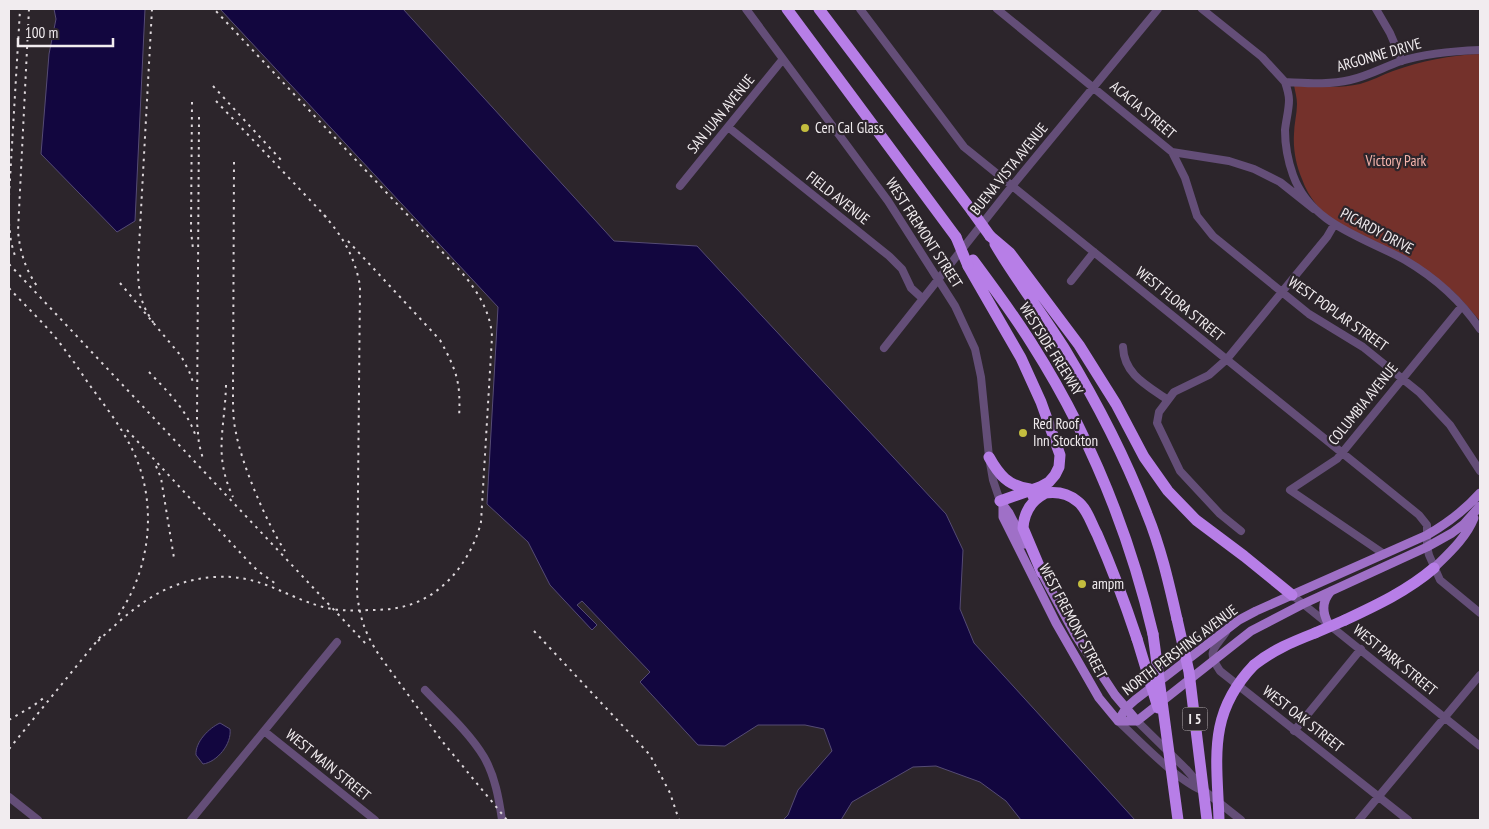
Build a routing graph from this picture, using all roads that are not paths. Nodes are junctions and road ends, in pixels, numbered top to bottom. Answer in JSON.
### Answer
{"nodes":[{"id":1,"x":746,"y":9,"type":"edge"},
{"id":2,"x":788,"y":9,"type":"edge"},
{"id":3,"x":819,"y":9,"type":"edge"},
{"id":4,"x":860,"y":9,"type":"edge"},
{"id":5,"x":997,"y":9,"type":"edge"},
{"id":6,"x":1158,"y":9,"type":"edge"},
{"id":7,"x":1202,"y":9,"type":"edge"},
{"id":8,"x":1376,"y":9,"type":"edge"},
{"id":9,"x":1480,"y":50,"type":"edge"},
{"id":10,"x":783,"y":59,"type":"junction"},
{"id":11,"x":1402,"y":61,"type":"junction"},
{"id":12,"x":1285,"y":82,"type":"junction"},
{"id":13,"x":1094,"y":86,"type":"junction"},
{"id":14,"x":728,"y":127,"type":"junction"},
{"id":15,"x":1172,"y":152,"type":"junction"},
{"id":16,"x":680,"y":186,"type":"dead end"},
{"id":17,"x":1012,"y":186,"type":"junction"},
{"id":18,"x":1314,"y":209,"type":"junction"},
{"id":19,"x":1334,"y":225,"type":"junction"},
{"id":20,"x":990,"y":236,"type":"junction"},
{"id":21,"x":1094,"y":252,"type":"junction"},
{"id":22,"x":970,"y":263,"type":"junction"},
{"id":23,"x":938,"y":279,"type":"junction"},
{"id":24,"x":1071,"y":281,"type":"dead end"},
{"id":25,"x":1282,"y":292,"type":"junction"},
{"id":26,"x":922,"y":298,"type":"junction"},
{"id":27,"x":1462,"y":306,"type":"junction"},
{"id":28,"x":1480,"y":329,"type":"edge"},
{"id":29,"x":1123,"y":347,"type":"dead end"},
{"id":30,"x":884,"y":348,"type":"dead end"},
{"id":31,"x":1227,"y":359,"type":"junction"},
{"id":32,"x":1402,"y":378,"type":"junction"},
{"id":33,"x":1168,"y":400,"type":"junction"},
{"id":34,"x":1342,"y":452,"type":"junction"},
{"id":35,"x":989,"y":457,"type":"junction"},
{"id":36,"x":1480,"y":471,"type":"edge"},
{"id":37,"x":1032,"y":489,"type":"junction"},
{"id":38,"x":1050,"y":492,"type":"junction"},
{"id":39,"x":1480,"y":493,"type":"edge"},
{"id":40,"x":1002,"y":503,"type":"junction"},
{"id":41,"x":1478,"y":510,"type":"edge"},
{"id":42,"x":1241,"y":531,"type":"dead end"},
{"id":43,"x":1427,"y":535,"type":"junction"},
{"id":44,"x":1427,"y":547,"type":"junction"},
{"id":45,"x":1384,"y":554,"type":"junction"},
{"id":46,"x":1434,"y":568,"type":"junction"},
{"id":47,"x":1042,"y":573,"type":"junction"},
{"id":48,"x":1344,"y":584,"type":"junction"},
{"id":49,"x":1039,"y":589,"type":"junction"},
{"id":50,"x":1332,"y":590,"type":"junction"},
{"id":51,"x":1292,"y":595,"type":"junction"},
{"id":52,"x":1054,"y":596,"type":"junction"},
{"id":53,"x":1303,"y":604,"type":"junction"},
{"id":54,"x":1480,"y":613,"type":"edge"},
{"id":55,"x":1328,"y":623,"type":"junction"},
{"id":56,"x":1228,"y":628,"type":"junction"},
{"id":57,"x":337,"y":642,"type":"dead end"},
{"id":58,"x":1361,"y":650,"type":"junction"},
{"id":59,"x":1213,"y":661,"type":"junction"},
{"id":60,"x":1480,"y":675,"type":"edge"},
{"id":61,"x":425,"y":690,"type":"dead end"},
{"id":62,"x":1126,"y":708,"type":"junction"},
{"id":63,"x":1446,"y":718,"type":"junction"},
{"id":64,"x":1118,"y":721,"type":"junction"},
{"id":65,"x":1138,"y":721,"type":"junction"},
{"id":66,"x":1294,"y":731,"type":"junction"},
{"id":67,"x":264,"y":732,"type":"junction"},
{"id":68,"x":1168,"y":741,"type":"junction"},
{"id":69,"x":1480,"y":746,"type":"edge"},
{"id":70,"x":1208,"y":792,"type":"junction"},
{"id":71,"x":9,"y":797,"type":"edge"},
{"id":72,"x":1379,"y":797,"type":"junction"},
{"id":73,"x":38,"y":820,"type":"edge"},
{"id":74,"x":191,"y":820,"type":"edge"},
{"id":75,"x":375,"y":820,"type":"edge"},
{"id":76,"x":502,"y":820,"type":"edge"},
{"id":77,"x":1178,"y":820,"type":"edge"},
{"id":78,"x":1207,"y":820,"type":"edge"},
{"id":79,"x":1219,"y":820,"type":"edge"},
{"id":80,"x":1241,"y":820,"type":"edge"},
{"id":81,"x":1359,"y":820,"type":"edge"},
{"id":82,"x":1408,"y":820,"type":"edge"}],
"edges":[{"from":1,"to":10,"type":"street","name":"WEST FREMONT STREET"},
{"from":2,"to":22,"type":"highway","name":"WESTSIDE FREEWAY","number":"I 5","bridge":true},
{"from":3,"to":20,"type":"highway","name":"WESTSIDE FREEWAY","number":"I 5","bridge":true},
{"from":4,"to":17,"type":"street","name":"WEST FLORA STREET"},
{"from":5,"to":13,"type":"street","name":"ACACIA STREET"},
{"from":6,"to":13,"type":"street","name":"BUENA VISTA AVENUE"},
{"from":7,"to":12,"type":"street"},
{"from":8,"to":11,"type":"street"},
{"from":9,"to":11,"type":"street","name":"ARGONNE DRIVE"},
{"from":10,"to":14,"type":"street","name":"SAN JUAN AVENUE"},
{"from":10,"to":23,"type":"street","name":"WEST FREMONT STREET"},
{"from":11,"to":12,"type":"street","name":"ARGONNE DRIVE"},
{"from":12,"to":18,"type":"street","name":"PICARDY DRIVE"},
{"from":13,"to":15,"type":"street","name":"ACACIA STREET"},
{"from":13,"to":17,"type":"street","name":"BUENA VISTA AVENUE"},
{"from":14,"to":16,"type":"street","name":"SAN JUAN AVENUE"},
{"from":14,"to":26,"type":"street","name":"FIELD AVENUE"},
{"from":15,"to":18,"type":"street","name":"ACACIA STREET"},
{"from":15,"to":25,"type":"street","name":"WEST POPLAR STREET"},
{"from":17,"to":21,"type":"street","name":"WEST FLORA STREET"},
{"from":17,"to":23,"type":"street","name":"BUENA VISTA AVENUE"},
{"from":18,"to":19,"type":"street","name":"PICARDY DRIVE"},
{"from":19,"to":25,"type":"street"},
{"from":19,"to":27,"type":"street","name":"PICARDY DRIVE"},
{"from":20,"to":51,"type":"highway"},
{"from":20,"to":78,"type":"highway","name":"WESTSIDE FREEWAY","number":"I 5","bridge":true},
{"from":21,"to":24,"type":"street"},
{"from":21,"to":31,"type":"street","name":"WEST FLORA STREET"},
{"from":22,"to":37,"type":"highway"},
{"from":22,"to":68,"type":"highway","name":"WESTSIDE FREEWAY","number":"I 5","bridge":true},
{"from":23,"to":26,"type":"street","name":"BUENA VISTA AVENUE"},
{"from":23,"to":35,"type":"street","name":"WEST FREMONT STREET"},
{"from":25,"to":31,"type":"street"},
{"from":25,"to":32,"type":"street","name":"WEST POPLAR STREET"},
{"from":26,"to":30,"type":"street","name":"BUENA VISTA AVENUE"},
{"from":27,"to":28,"type":"street","name":"PICARDY DRIVE"},
{"from":27,"to":32,"type":"street","name":"COLUMBIA AVENUE"},
{"from":29,"to":33,"type":"street"},
{"from":31,"to":33,"type":"street"},
{"from":31,"to":34,"type":"street","name":"WEST FLORA STREET"},
{"from":32,"to":34,"type":"street","name":"COLUMBIA AVENUE"},
{"from":32,"to":36,"type":"street","name":"WEST POPLAR STREET"},
{"from":33,"to":42,"type":"street"},
{"from":34,"to":43,"type":"street","name":"WEST FLORA STREET"},
{"from":34,"to":45,"type":"street","name":"COLUMBIA AVENUE"},
{"from":35,"to":37,"type":"highway"},
{"from":35,"to":40,"type":"street","name":"WEST FREMONT STREET"},
{"from":37,"to":40,"type":"highway"},
{"from":38,"to":40,"type":"highway"},
{"from":38,"to":47,"type":"highway"},
{"from":38,"to":68,"type":"highway","bridge":true},
{"from":39,"to":43,"type":"main road","name":"NORTH PERSHING AVENUE"},
{"from":40,"to":47,"type":"main road","name":"WEST FREMONT STREET"},
{"from":40,"to":49,"type":"main road","name":"WEST FREMONT STREET"},
{"from":41,"to":44,"type":"main road","name":"NORTH PERSHING AVENUE"},
{"from":41,"to":46,"type":"main road"},
{"from":43,"to":44,"type":"street","name":"WEST FLORA STREET"},
{"from":43,"to":45,"type":"main road","name":"NORTH PERSHING AVENUE"},
{"from":44,"to":46,"type":"street","name":"WEST FLORA STREET"},
{"from":44,"to":48,"type":"main road","name":"NORTH PERSHING AVENUE"},
{"from":45,"to":48,"type":"main road"},
{"from":45,"to":51,"type":"main road","name":"NORTH PERSHING AVENUE"},
{"from":46,"to":54,"type":"street","name":"WEST FLORA STREET"},
{"from":46,"to":79,"type":"highway","bridge":true},
{"from":47,"to":52,"type":"main road","name":"WEST FREMONT STREET"},
{"from":48,"to":50,"type":"main road","name":"NORTH PERSHING AVENUE"},
{"from":49,"to":52,"type":"main road"},
{"from":49,"to":64,"type":"main road","name":"WEST FREMONT STREET"},
{"from":50,"to":53,"type":"main road","name":"NORTH PERSHING AVENUE"},
{"from":50,"to":55,"type":"main road"},
{"from":51,"to":53,"type":"street","name":"WEST PARK STREET"},
{"from":51,"to":56,"type":"main road","name":"NORTH PERSHING AVENUE"},
{"from":52,"to":62,"type":"main road","name":"WEST FREMONT STREET"},
{"from":53,"to":55,"type":"street","name":"WEST PARK STREET"},
{"from":53,"to":59,"type":"main road","name":"NORTH PERSHING AVENUE"},
{"from":55,"to":58,"type":"street","name":"WEST PARK STREET"},
{"from":56,"to":59,"type":"street"},
{"from":56,"to":62,"type":"main road","name":"NORTH PERSHING AVENUE"},
{"from":57,"to":67,"type":"street"},
{"from":58,"to":63,"type":"street","name":"WEST PARK STREET"},
{"from":58,"to":66,"type":"street"},
{"from":59,"to":65,"type":"main road","name":"NORTH PERSHING AVENUE"},
{"from":59,"to":66,"type":"street","name":"WEST OAK STREET"},
{"from":60,"to":63,"type":"street"},
{"from":61,"to":76,"type":"street"},
{"from":62,"to":64,"type":"main road","name":"NORTH PERSHING AVENUE"},
{"from":62,"to":65,"type":"main road","name":"WEST FREMONT STREET"},
{"from":63,"to":69,"type":"street","name":"WEST PARK STREET"},
{"from":63,"to":72,"type":"street"},
{"from":64,"to":65,"type":"main road","name":"NORTH PERSHING AVENUE"},
{"from":64,"to":70,"type":"street","name":"WEST FREMONT STREET"},
{"from":65,"to":70,"type":"street","name":"WEST FREMONT STREET"},
{"from":66,"to":72,"type":"street","name":"WEST OAK STREET"},
{"from":67,"to":74,"type":"street"},
{"from":67,"to":75,"type":"street","name":"WEST MAIN STREET"},
{"from":68,"to":77,"type":"highway","name":"WESTSIDE FREEWAY","number":"I 5","bridge":true},
{"from":70,"to":80,"type":"street","name":"WEST FREMONT STREET"},
{"from":71,"to":73,"type":"street"},
{"from":72,"to":81,"type":"street"},
{"from":72,"to":82,"type":"street","name":"WEST OAK STREET"}]}
